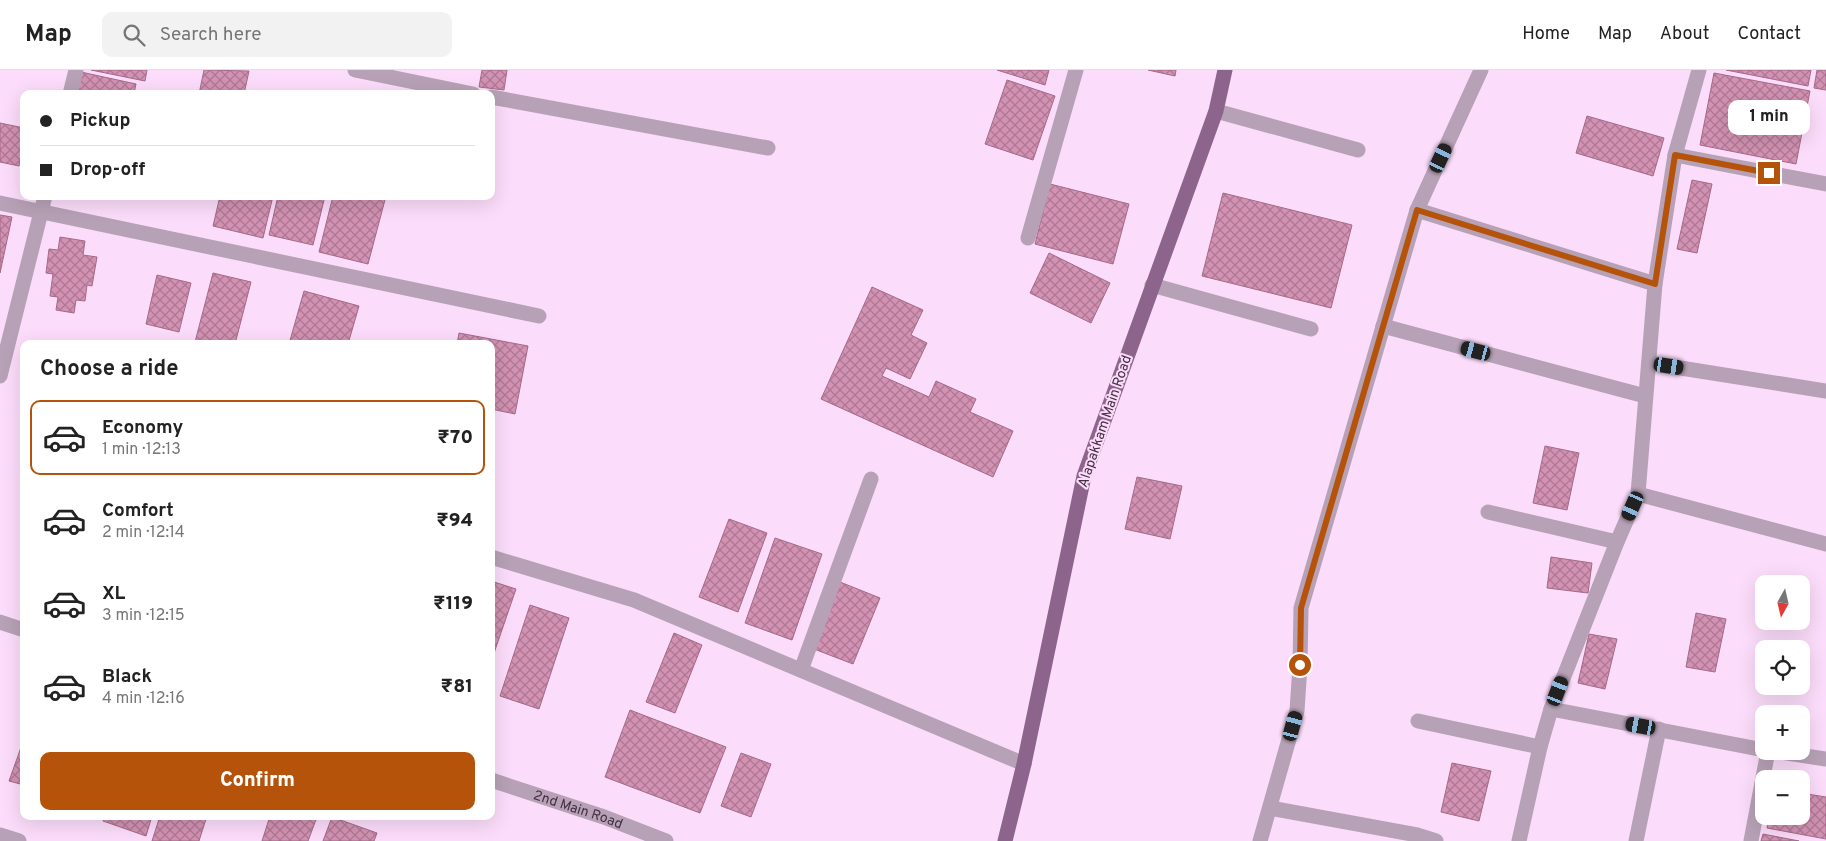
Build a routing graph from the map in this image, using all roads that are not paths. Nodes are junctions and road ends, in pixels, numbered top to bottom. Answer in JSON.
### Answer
{"nodes":[{"id":1,"x":76,"y":70,"type":"edge"},
{"id":2,"x":355,"y":70,"type":"edge"},
{"id":3,"x":1076,"y":70,"type":"edge"},
{"id":4,"x":1225,"y":70,"type":"edge"},
{"id":5,"x":1481,"y":70,"type":"edge"},
{"id":6,"x":1698,"y":70,"type":"edge"},
{"id":7,"x":71,"y":90,"type":"edge"},
{"id":8,"x":453,"y":90,"type":"edge"},
{"id":9,"x":495,"y":98,"type":"edge"},
{"id":10,"x":1216,"y":111,"type":"junction"},
{"id":11,"x":768,"y":148,"type":"dead end"},
{"id":12,"x":1358,"y":150,"type":"dead end"},
{"id":13,"x":1675,"y":155,"type":"junction"},
{"id":14,"x":1826,"y":184,"type":"edge"},
{"id":15,"x":44,"y":200,"type":"edge"},
{"id":16,"x":0,"y":203,"type":"edge"},
{"id":17,"x":1417,"y":210,"type":"junction"},
{"id":18,"x":41,"y":213,"type":"junction"},
{"id":19,"x":1028,"y":238,"type":"dead end"},
{"id":20,"x":1655,"y":284,"type":"junction"},
{"id":21,"x":1152,"y":285,"type":"junction"},
{"id":22,"x":539,"y":316,"type":"dead end"},
{"id":23,"x":1383,"y":326,"type":"junction"},
{"id":24,"x":1311,"y":329,"type":"dead end"},
{"id":25,"x":1649,"y":363,"type":"junction"},
{"id":26,"x":1,"y":370,"type":"edge"},
{"id":27,"x":1826,"y":391,"type":"edge"},
{"id":28,"x":1645,"y":396,"type":"junction"},
{"id":29,"x":871,"y":478,"type":"dead end"},
{"id":30,"x":1638,"y":494,"type":"junction"},
{"id":31,"x":1488,"y":512,"type":"dead end"},
{"id":32,"x":1617,"y":542,"type":"junction"},
{"id":33,"x":1826,"y":544,"type":"edge"},
{"id":34,"x":495,"y":558,"type":"edge"},
{"id":35,"x":0,"y":622,"type":"edge"},
{"id":36,"x":20,"y":629,"type":"edge"},
{"id":37,"x":801,"y":670,"type":"junction"},
{"id":38,"x":1551,"y":709,"type":"junction"},
{"id":39,"x":1418,"y":721,"type":"dead end"},
{"id":40,"x":1659,"y":729,"type":"junction"},
{"id":41,"x":1540,"y":748,"type":"junction"},
{"id":42,"x":1755,"y":748,"type":"edge"},
{"id":43,"x":1810,"y":757,"type":"edge"},
{"id":44,"x":1826,"y":759,"type":"edge"},
{"id":45,"x":1766,"y":760,"type":"edge"},
{"id":46,"x":1024,"y":764,"type":"junction"},
{"id":47,"x":495,"y":781,"type":"edge"},
{"id":48,"x":1270,"y":808,"type":"junction"},
{"id":49,"x":0,"y":835,"type":"edge"},
{"id":50,"x":1416,"y":838,"type":"edge"},
{"id":51,"x":19,"y":841,"type":"edge"},
{"id":52,"x":666,"y":841,"type":"edge"},
{"id":53,"x":1005,"y":841,"type":"edge"},
{"id":54,"x":1260,"y":841,"type":"edge"},
{"id":55,"x":1436,"y":841,"type":"edge"},
{"id":56,"x":1519,"y":841,"type":"edge"},
{"id":57,"x":1636,"y":841,"type":"edge"},
{"id":58,"x":1751,"y":841,"type":"edge"}],
"edges":[{"from":1,"to":7,"type":"street"},
{"from":2,"to":8,"type":"street"},
{"from":3,"to":19,"type":"street"},
{"from":4,"to":10,"type":"main road","name":"Alapakkam Main Road"},
{"from":5,"to":17,"type":"street"},
{"from":6,"to":13,"type":"street"},
{"from":9,"to":11,"type":"street"},
{"from":10,"to":12,"type":"street"},
{"from":10,"to":21,"type":"main road","name":"Alapakkam Main Road"},
{"from":13,"to":14,"type":"street"},
{"from":13,"to":20,"type":"street"},
{"from":15,"to":18,"type":"street"},
{"from":16,"to":18,"type":"street"},
{"from":17,"to":20,"type":"street"},
{"from":17,"to":23,"type":"street"},
{"from":18,"to":22,"type":"street"},
{"from":18,"to":26,"type":"street"},
{"from":20,"to":25,"type":"street"},
{"from":21,"to":24,"type":"street"},
{"from":21,"to":46,"type":"main road","name":"Alapakkam Main Road"},
{"from":23,"to":28,"type":"street"},
{"from":23,"to":48,"type":"street"},
{"from":25,"to":27,"type":"street"},
{"from":25,"to":28,"type":"street"},
{"from":28,"to":30,"type":"street"},
{"from":29,"to":37,"type":"street"},
{"from":30,"to":32,"type":"street"},
{"from":30,"to":33,"type":"street"},
{"from":31,"to":32,"type":"street"},
{"from":32,"to":38,"type":"street"},
{"from":34,"to":37,"type":"street"},
{"from":35,"to":36,"type":"street"},
{"from":37,"to":46,"type":"street"},
{"from":38,"to":40,"type":"street"},
{"from":38,"to":41,"type":"street"},
{"from":39,"to":41,"type":"street"},
{"from":40,"to":42,"type":"street"},
{"from":40,"to":57,"type":"street"},
{"from":41,"to":56,"type":"street"},
{"from":43,"to":44,"type":"street"},
{"from":45,"to":58,"type":"street"},
{"from":46,"to":53,"type":"main road","name":"Alapakkam Main Road"},
{"from":47,"to":52,"type":"street","name":"2nd Main Road"},
{"from":48,"to":50,"type":"street"},
{"from":48,"to":54,"type":"street"},
{"from":49,"to":51,"type":"street"},
{"from":50,"to":55,"type":"street"}]}
